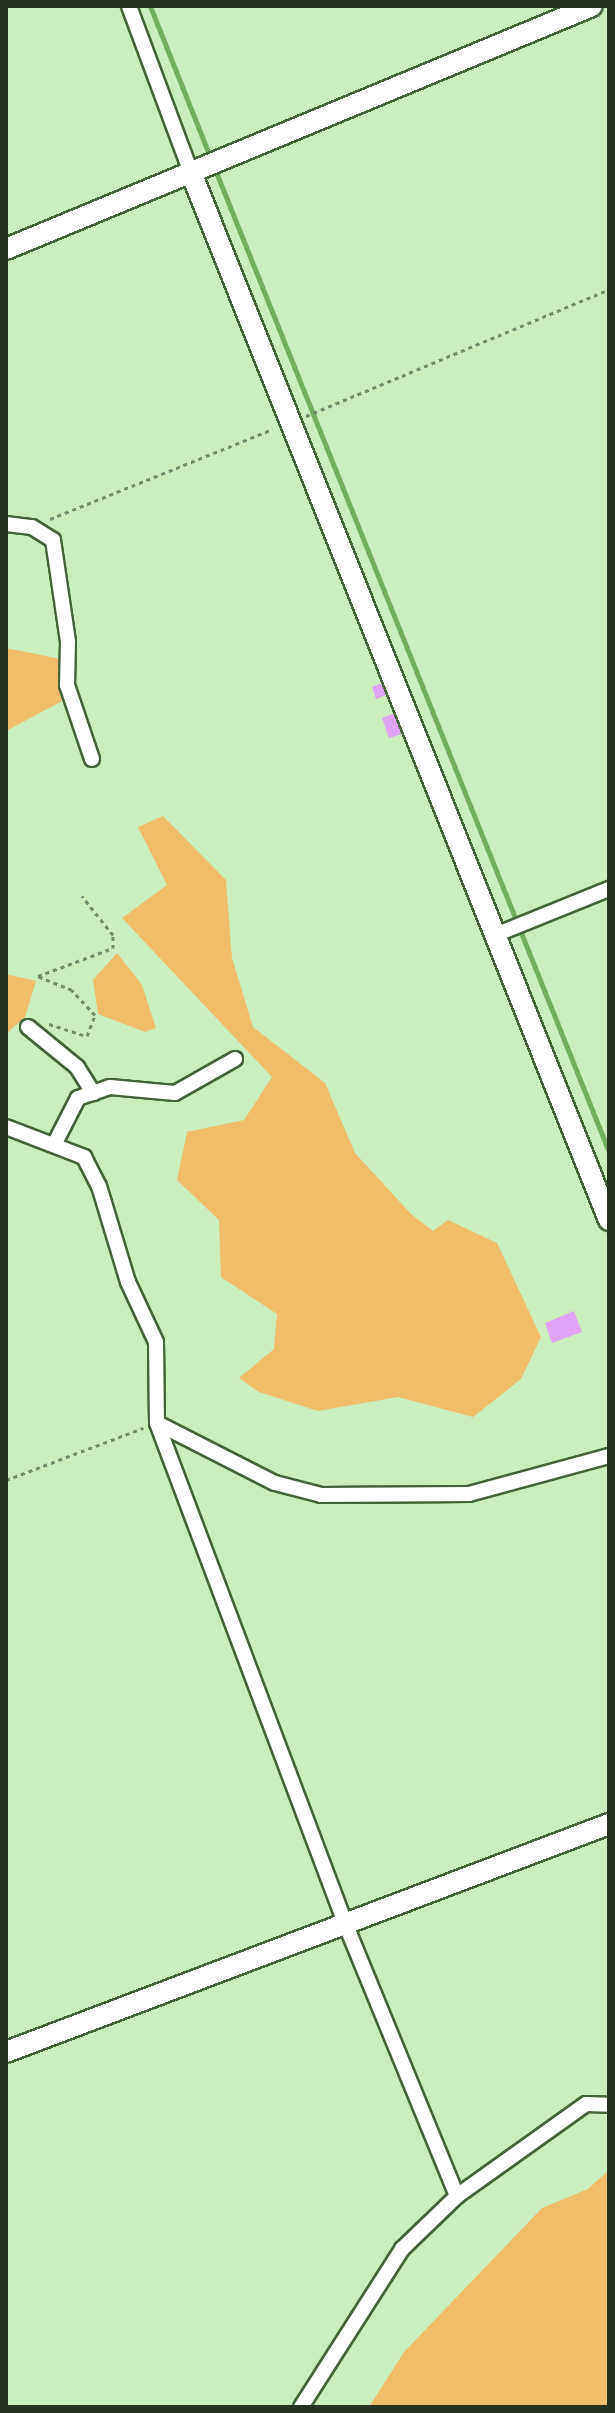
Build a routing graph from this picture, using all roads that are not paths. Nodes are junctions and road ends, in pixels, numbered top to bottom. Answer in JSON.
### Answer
{"nodes":[{"id":1,"x":129,"y":6,"type":"edge"},
{"id":2,"x":592,"y":6,"type":"edge"},
{"id":3,"x":192,"y":175,"type":"junction"},
{"id":4,"x":6,"y":249,"type":"edge"},
{"id":5,"x":6,"y":524,"type":"edge"},
{"id":6,"x":92,"y":759,"type":"dead end"},
{"id":7,"x":609,"y":889,"type":"edge"},
{"id":8,"x":495,"y":935,"type":"junction"},
{"id":9,"x":28,"y":1027,"type":"road end"},
{"id":10,"x":235,"y":1059,"type":"dead end"},
{"id":11,"x":93,"y":1093,"type":"junction"},
{"id":12,"x":6,"y":1127,"type":"edge"},
{"id":13,"x":56,"y":1141,"type":"junction"},
{"id":14,"x":609,"y":1220,"type":"edge"},
{"id":15,"x":157,"y":1423,"type":"junction"},
{"id":16,"x":609,"y":1456,"type":"edge"},
{"id":17,"x":609,"y":1824,"type":"edge"},
{"id":18,"x":345,"y":1923,"type":"junction"},
{"id":19,"x":6,"y":2052,"type":"edge"},
{"id":20,"x":609,"y":2105,"type":"edge"},
{"id":21,"x":457,"y":2196,"type":"junction"},
{"id":22,"x":301,"y":2407,"type":"edge"}],
"edges":[{"from":1,"to":3,"type":"street"},
{"from":2,"to":3,"type":"street"},
{"from":3,"to":4,"type":"street"},
{"from":3,"to":8,"type":"street"},
{"from":5,"to":6,"type":"street"},
{"from":7,"to":8,"type":"street"},
{"from":8,"to":14,"type":"street"},
{"from":9,"to":11,"type":"street"},
{"from":10,"to":11,"type":"street"},
{"from":11,"to":13,"type":"street"},
{"from":12,"to":13,"type":"street"},
{"from":13,"to":15,"type":"street"},
{"from":15,"to":16,"type":"street"},
{"from":15,"to":18,"type":"street"},
{"from":17,"to":18,"type":"street"},
{"from":18,"to":19,"type":"street"},
{"from":18,"to":21,"type":"street"},
{"from":20,"to":21,"type":"street"},
{"from":21,"to":22,"type":"street"}]}
